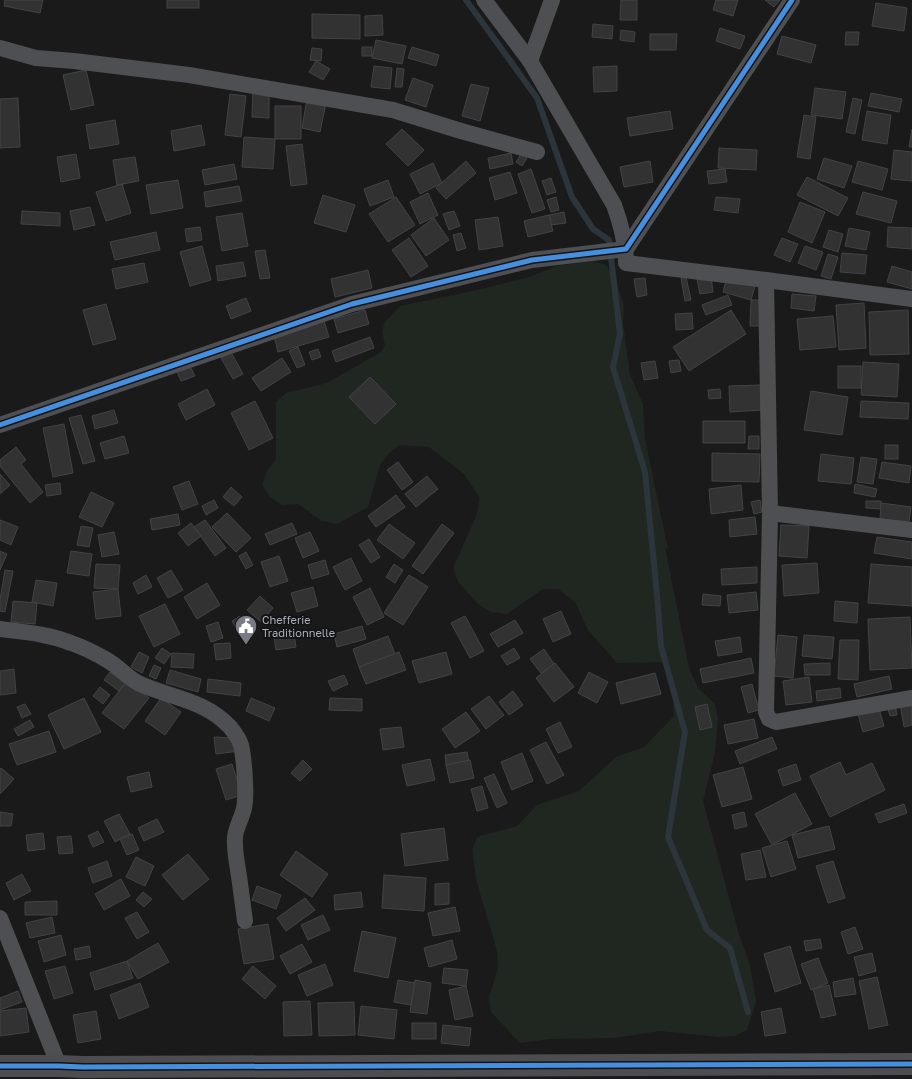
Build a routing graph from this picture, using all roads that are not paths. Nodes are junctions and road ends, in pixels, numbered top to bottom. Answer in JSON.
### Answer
{"nodes":[{"id":1,"x":484,"y":0,"type":"edge"},
{"id":2,"x":552,"y":0,"type":"edge"},
{"id":3,"x":792,"y":0,"type":"edge"},
{"id":4,"x":0,"y":48,"type":"edge"},
{"id":5,"x":530,"y":61,"type":"junction"},
{"id":6,"x":537,"y":152,"type":"dead end"},
{"id":7,"x":626,"y":249,"type":"junction"},
{"id":8,"x":766,"y":280,"type":"junction"},
{"id":9,"x":912,"y":299,"type":"edge"},
{"id":10,"x":0,"y":425,"type":"edge"},
{"id":11,"x":770,"y":513,"type":"junction"},
{"id":12,"x":912,"y":530,"type":"edge"},
{"id":13,"x":0,"y":629,"type":"edge"},
{"id":14,"x":912,"y":698,"type":"edge"},
{"id":15,"x":0,"y":918,"type":"edge"},
{"id":16,"x":246,"y":920,"type":"dead end"},
{"id":17,"x":912,"y":1064,"type":"edge"},
{"id":18,"x":0,"y":1066,"type":"edge"},
{"id":19,"x":59,"y":1066,"type":"junction"},
{"id":20,"x":425,"y":1072,"type":"edge"},
{"id":21,"x":85,"y":1073,"type":"edge"}],
"edges":[{"from":1,"to":5,"type":"street"},
{"from":2,"to":5,"type":"street"},
{"from":3,"to":7,"type":"street"},
{"from":4,"to":6,"type":"street"},
{"from":5,"to":7,"type":"street"},
{"from":7,"to":8,"type":"street"},
{"from":7,"to":10,"type":"street"},
{"from":8,"to":9,"type":"street"},
{"from":8,"to":11,"type":"street"},
{"from":11,"to":12,"type":"street"},
{"from":11,"to":14,"type":"street"},
{"from":13,"to":16,"type":"street"},
{"from":15,"to":19,"type":"street"},
{"from":17,"to":20,"type":"street"},
{"from":18,"to":19,"type":"street"},
{"from":19,"to":21,"type":"street"},
{"from":20,"to":21,"type":"street"}]}
